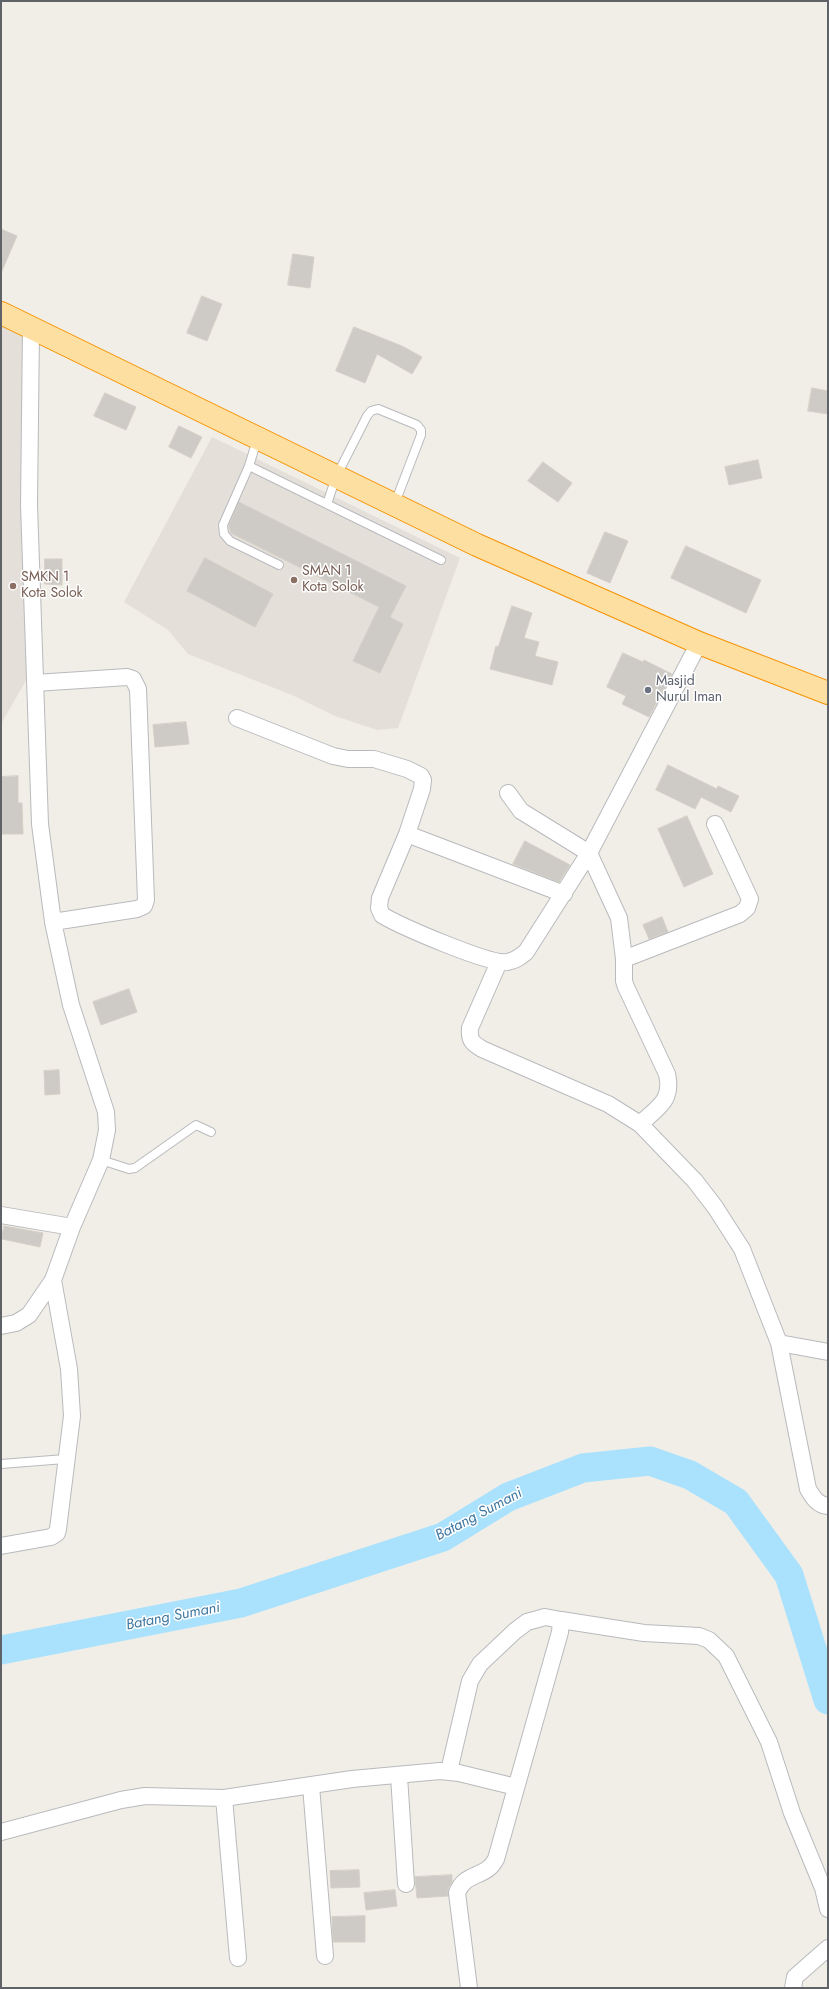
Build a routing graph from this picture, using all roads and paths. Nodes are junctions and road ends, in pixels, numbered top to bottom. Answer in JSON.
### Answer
{"nodes":[{"id":1,"x":1,"y":313,"type":"edge"},
{"id":2,"x":31,"y":329,"type":"junction"},
{"id":3,"x":257,"y":439,"type":"junction"},
{"id":4,"x":249,"y":466,"type":"junction"},
{"id":5,"x":336,"y":477,"type":"junction"},
{"id":6,"x":327,"y":504,"type":"junction"},
{"id":7,"x":394,"y":505,"type":"junction"},
{"id":8,"x":441,"y":560,"type":"dead end"},
{"id":9,"x":279,"y":565,"type":"dead end"},
{"id":10,"x":699,"y":643,"type":"junction"},
{"id":11,"x":36,"y":683,"type":"junction"},
{"id":12,"x":828,"y":693,"type":"edge"},
{"id":13,"x":237,"y":718,"type":"dead end"},
{"id":14,"x":508,"y":793,"type":"dead end"},
{"id":15,"x":715,"y":824,"type":"dead end"},
{"id":16,"x":407,"y":834,"type":"junction"},
{"id":17,"x":589,"y":852,"type":"junction"},
{"id":18,"x":564,"y":894,"type":"junction"},
{"id":19,"x":53,"y":922,"type":"junction"},
{"id":20,"x":624,"y":959,"type":"junction"},
{"id":21,"x":499,"y":962,"type":"junction"},
{"id":22,"x":640,"y":1124,"type":"junction"},
{"id":23,"x":211,"y":1132,"type":"dead end"},
{"id":24,"x":101,"y":1160,"type":"junction"},
{"id":25,"x":1,"y":1215,"type":"edge"},
{"id":26,"x":72,"y":1227,"type":"junction"},
{"id":27,"x":53,"y":1280,"type":"junction"},
{"id":28,"x":1,"y":1326,"type":"edge"},
{"id":29,"x":779,"y":1343,"type":"junction"},
{"id":30,"x":828,"y":1352,"type":"edge"},
{"id":31,"x":65,"y":1459,"type":"junction"},
{"id":32,"x":1,"y":1464,"type":"edge"},
{"id":33,"x":828,"y":1506,"type":"edge"},
{"id":34,"x":1,"y":1546,"type":"edge"},
{"id":35,"x":561,"y":1620,"type":"junction"},
{"id":36,"x":449,"y":1771,"type":"junction"},
{"id":37,"x":399,"y":1776,"type":"junction"},
{"id":38,"x":310,"y":1786,"type":"junction"},
{"id":39,"x":516,"y":1787,"type":"junction"},
{"id":40,"x":224,"y":1798,"type":"junction"},
{"id":41,"x":1,"y":1832,"type":"edge"},
{"id":42,"x":406,"y":1884,"type":"dead end"},
{"id":43,"x":828,"y":1909,"type":"edge"},
{"id":44,"x":828,"y":1948,"type":"edge"},
{"id":45,"x":326,"y":1956,"type":"dead end"},
{"id":46,"x":238,"y":1958,"type":"dead end"},
{"id":47,"x":469,"y":1988,"type":"edge"},
{"id":48,"x":793,"y":1988,"type":"edge"}],
"edges":[{"from":1,"to":2,"type":"highway"},
{"from":2,"to":3,"type":"highway"},
{"from":2,"to":11,"type":"street"},
{"from":3,"to":4,"type":"lane"},
{"from":3,"to":5,"type":"highway"},
{"from":4,"to":6,"type":"lane"},
{"from":4,"to":9,"type":"lane"},
{"from":5,"to":6,"type":"lane"},
{"from":5,"to":7,"type":"highway"},
{"from":5,"to":7,"type":"lane"},
{"from":6,"to":8,"type":"lane"},
{"from":7,"to":10,"type":"highway"},
{"from":10,"to":12,"type":"highway"},
{"from":10,"to":17,"type":"street"},
{"from":11,"to":19,"type":"street"},
{"from":11,"to":19,"type":"street"},
{"from":13,"to":16,"type":"street"},
{"from":14,"to":17,"type":"street"},
{"from":15,"to":20,"type":"street"},
{"from":16,"to":18,"type":"street"},
{"from":16,"to":21,"type":"street"},
{"from":17,"to":18,"type":"street"},
{"from":17,"to":20,"type":"street"},
{"from":18,"to":21,"type":"street"},
{"from":19,"to":24,"type":"street"},
{"from":20,"to":22,"type":"street"},
{"from":21,"to":22,"type":"street"},
{"from":22,"to":29,"type":"street"},
{"from":23,"to":24,"type":"lane"},
{"from":24,"to":26,"type":"street"},
{"from":25,"to":26,"type":"street"},
{"from":26,"to":27,"type":"street"},
{"from":27,"to":28,"type":"street"},
{"from":27,"to":31,"type":"street"},
{"from":29,"to":30,"type":"street"},
{"from":29,"to":33,"type":"street"},
{"from":31,"to":32,"type":"lane"},
{"from":31,"to":34,"type":"street"},
{"from":35,"to":36,"type":"street"},
{"from":35,"to":39,"type":"street"},
{"from":35,"to":43,"type":"street"},
{"from":36,"to":37,"type":"street"},
{"from":36,"to":39,"type":"street"},
{"from":37,"to":38,"type":"street"},
{"from":37,"to":42,"type":"street"},
{"from":38,"to":40,"type":"street"},
{"from":38,"to":45,"type":"street"},
{"from":39,"to":47,"type":"street"},
{"from":40,"to":41,"type":"street"},
{"from":40,"to":46,"type":"street"},
{"from":44,"to":48,"type":"street"}]}
